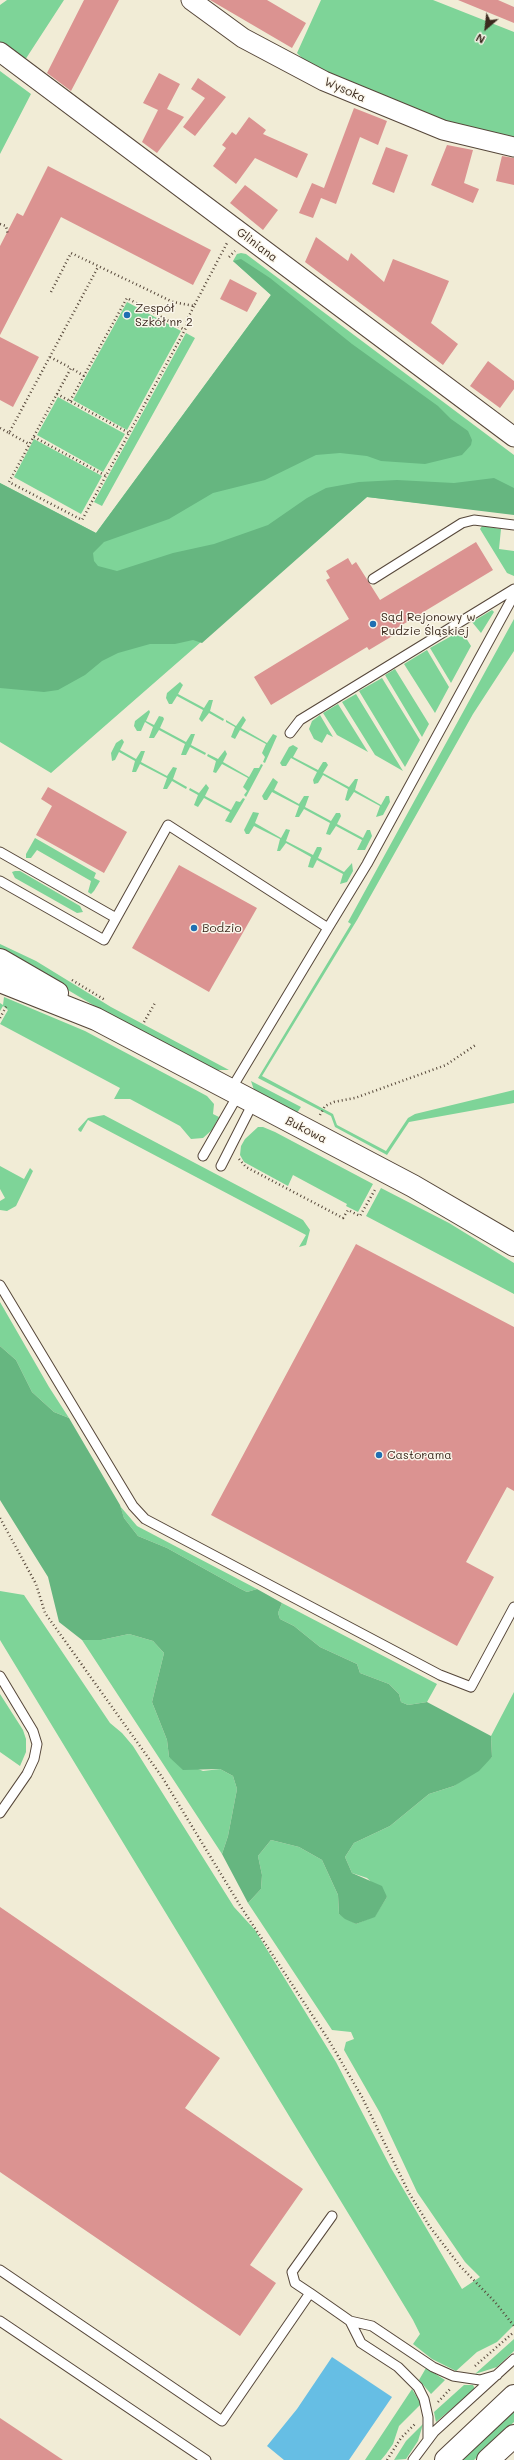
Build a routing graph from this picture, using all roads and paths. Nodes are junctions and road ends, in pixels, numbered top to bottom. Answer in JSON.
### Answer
{"nodes":[{"id":1,"x":191,"y":0,"type":"edge"},
{"id":2,"x":0,"y":52,"type":"edge"},
{"id":3,"x":514,"y":147,"type":"edge"},
{"id":4,"x":0,"y":224,"type":"edge"},
{"id":5,"x":236,"y":229,"type":"junction"},
{"id":6,"x":8,"y":235,"type":"dead end"},
{"id":7,"x":98,"y":267,"type":"junction"},
{"id":8,"x":51,"y":292,"type":"dead end"},
{"id":9,"x":194,"y":306,"type":"junction"},
{"id":10,"x":185,"y":330,"type":"junction"},
{"id":11,"x":50,"y":357,"type":"junction"},
{"id":12,"x":71,"y":368,"type":"junction"},
{"id":13,"x":84,"y":376,"type":"junction"},
{"id":14,"x":57,"y":394,"type":"junction"},
{"id":15,"x":70,"y":401,"type":"junction"},
{"id":16,"x":0,"y":428,"type":"edge"},
{"id":17,"x":9,"y":433,"type":"junction"},
{"id":18,"x":129,"y":433,"type":"junction"},
{"id":19,"x":34,"y":437,"type":"junction"},
{"id":20,"x":514,"y":437,"type":"edge"},
{"id":21,"x":29,"y":444,"type":"junction"},
{"id":22,"x":106,"y":476,"type":"junction"},
{"id":23,"x":514,"y":525,"type":"edge"},
{"id":24,"x":373,"y":579,"type":"dead end"},
{"id":25,"x":514,"y":588,"type":"edge"},
{"id":26,"x":514,"y":595,"type":"edge"},
{"id":27,"x":290,"y":734,"type":"dead end"},
{"id":28,"x":0,"y":852,"type":"edge"},
{"id":29,"x":0,"y":881,"type":"edge"},
{"id":30,"x":116,"y":918,"type":"junction"},
{"id":31,"x":328,"y":928,"type":"junction"},
{"id":32,"x":0,"y":960,"type":"edge"},
{"id":33,"x":0,"y":981,"type":"edge"},
{"id":34,"x":9,"y":1002,"type":"dead end"},
{"id":35,"x":155,"y":1003,"type":"dead end"},
{"id":36,"x":2,"y":1012,"type":"edge"},
{"id":37,"x":0,"y":1018,"type":"edge"},
{"id":38,"x":96,"y":1020,"type":"junction"},
{"id":39,"x":144,"y":1022,"type":"dead end"},
{"id":40,"x":477,"y":1044,"type":"dead end"},
{"id":41,"x":241,"y":1096,"type":"junction"},
{"id":42,"x":320,"y":1115,"type":"dead end"},
{"id":43,"x":203,"y":1156,"type":"dead end"},
{"id":44,"x":238,"y":1157,"type":"dead end"},
{"id":45,"x":221,"y":1166,"type":"dead end"},
{"id":46,"x":360,"y":1216,"type":"dead end"},
{"id":47,"x":514,"y":1245,"type":"edge"},
{"id":48,"x":0,"y":1285,"type":"edge"},
{"id":49,"x":0,"y":1518,"type":"edge"},
{"id":50,"x":514,"y":1607,"type":"edge"},
{"id":51,"x":0,"y":1676,"type":"edge"},
{"id":52,"x":0,"y":1813,"type":"edge"},
{"id":53,"x":332,"y":2216,"type":"dead end"},
{"id":54,"x":0,"y":2270,"type":"edge"},
{"id":55,"x":310,"y":2293,"type":"junction"},
{"id":56,"x":0,"y":2321,"type":"edge"},
{"id":57,"x":350,"y":2321,"type":"junction"},
{"id":58,"x":514,"y":2326,"type":"edge"},
{"id":59,"x":514,"y":2332,"type":"edge"},
{"id":60,"x":514,"y":2359,"type":"edge"},
{"id":61,"x":497,"y":2375,"type":"junction"},
{"id":62,"x":461,"y":2378,"type":"junction"},
{"id":63,"x":514,"y":2396,"type":"edge"},
{"id":64,"x":427,"y":2412,"type":"junction"},
{"id":65,"x":428,"y":2440,"type":"junction"},
{"id":66,"x":206,"y":2460,"type":"edge"},
{"id":67,"x":387,"y":2460,"type":"edge"},
{"id":68,"x":413,"y":2460,"type":"edge"},
{"id":69,"x":446,"y":2460,"type":"edge"}],
"edges":[{"from":1,"to":3,"type":"street","name":"Wysoka"},
{"from":2,"to":5,"type":"street","name":"Gliniana"},
{"from":4,"to":6,"type":"path"},
{"from":5,"to":9,"type":"path"},
{"from":5,"to":20,"type":"street","name":"Gliniana"},
{"from":7,"to":8,"type":"path"},
{"from":7,"to":9,"type":"path"},
{"from":7,"to":11,"type":"path"},
{"from":9,"to":10,"type":"path"},
{"from":10,"to":13,"type":"path"},
{"from":10,"to":18,"type":"path"},
{"from":11,"to":12,"type":"path"},
{"from":11,"to":17,"type":"path"},
{"from":12,"to":13,"type":"path"},
{"from":12,"to":14,"type":"path"},
{"from":13,"to":15,"type":"path"},
{"from":14,"to":15,"type":"path"},
{"from":14,"to":19,"type":"path"},
{"from":15,"to":18,"type":"path"},
{"from":16,"to":17,"type":"path"},
{"from":17,"to":21,"type":"path"},
{"from":18,"to":22,"type":"path"},
{"from":19,"to":21,"type":"path"},
{"from":19,"to":22,"type":"path"},
{"from":21,"to":22,"type":"path"},
{"from":23,"to":24,"type":"lane"},
{"from":25,"to":27,"type":"lane"},
{"from":26,"to":31,"type":"lane"},
{"from":28,"to":30,"type":"lane"},
{"from":29,"to":30,"type":"lane"},
{"from":30,"to":31,"type":"lane"},
{"from":31,"to":41,"type":"lane"},
{"from":32,"to":38,"type":"street","name":"Bukowa"},
{"from":33,"to":38,"type":"street","name":"Bukowa"},
{"from":34,"to":36,"type":"path"},
{"from":35,"to":39,"type":"path"},
{"from":36,"to":37,"type":"path"},
{"from":38,"to":41,"type":"street","name":"Bukowa"},
{"from":40,"to":42,"type":"path"},
{"from":41,"to":43,"type":"lane"},
{"from":41,"to":45,"type":"lane"},
{"from":41,"to":47,"type":"street","name":"Bukowa"},
{"from":44,"to":46,"type":"path"},
{"from":48,"to":50,"type":"lane"},
{"from":49,"to":58,"type":"path"},
{"from":51,"to":52,"type":"lane"},
{"from":53,"to":55,"type":"lane"},
{"from":54,"to":55,"type":"lane"},
{"from":55,"to":57,"type":"lane"},
{"from":56,"to":66,"type":"lane"},
{"from":57,"to":62,"type":"lane"},
{"from":57,"to":64,"type":"lane"},
{"from":59,"to":62,"type":"path"},
{"from":60,"to":61,"type":"lane"},
{"from":61,"to":62,"type":"lane"},
{"from":61,"to":65,"type":"lane"},
{"from":62,"to":64,"type":"path"},
{"from":63,"to":69,"type":"street"},
{"from":64,"to":65,"type":"lane"},
{"from":64,"to":67,"type":"path"},
{"from":65,"to":68,"type":"lane"}]}
